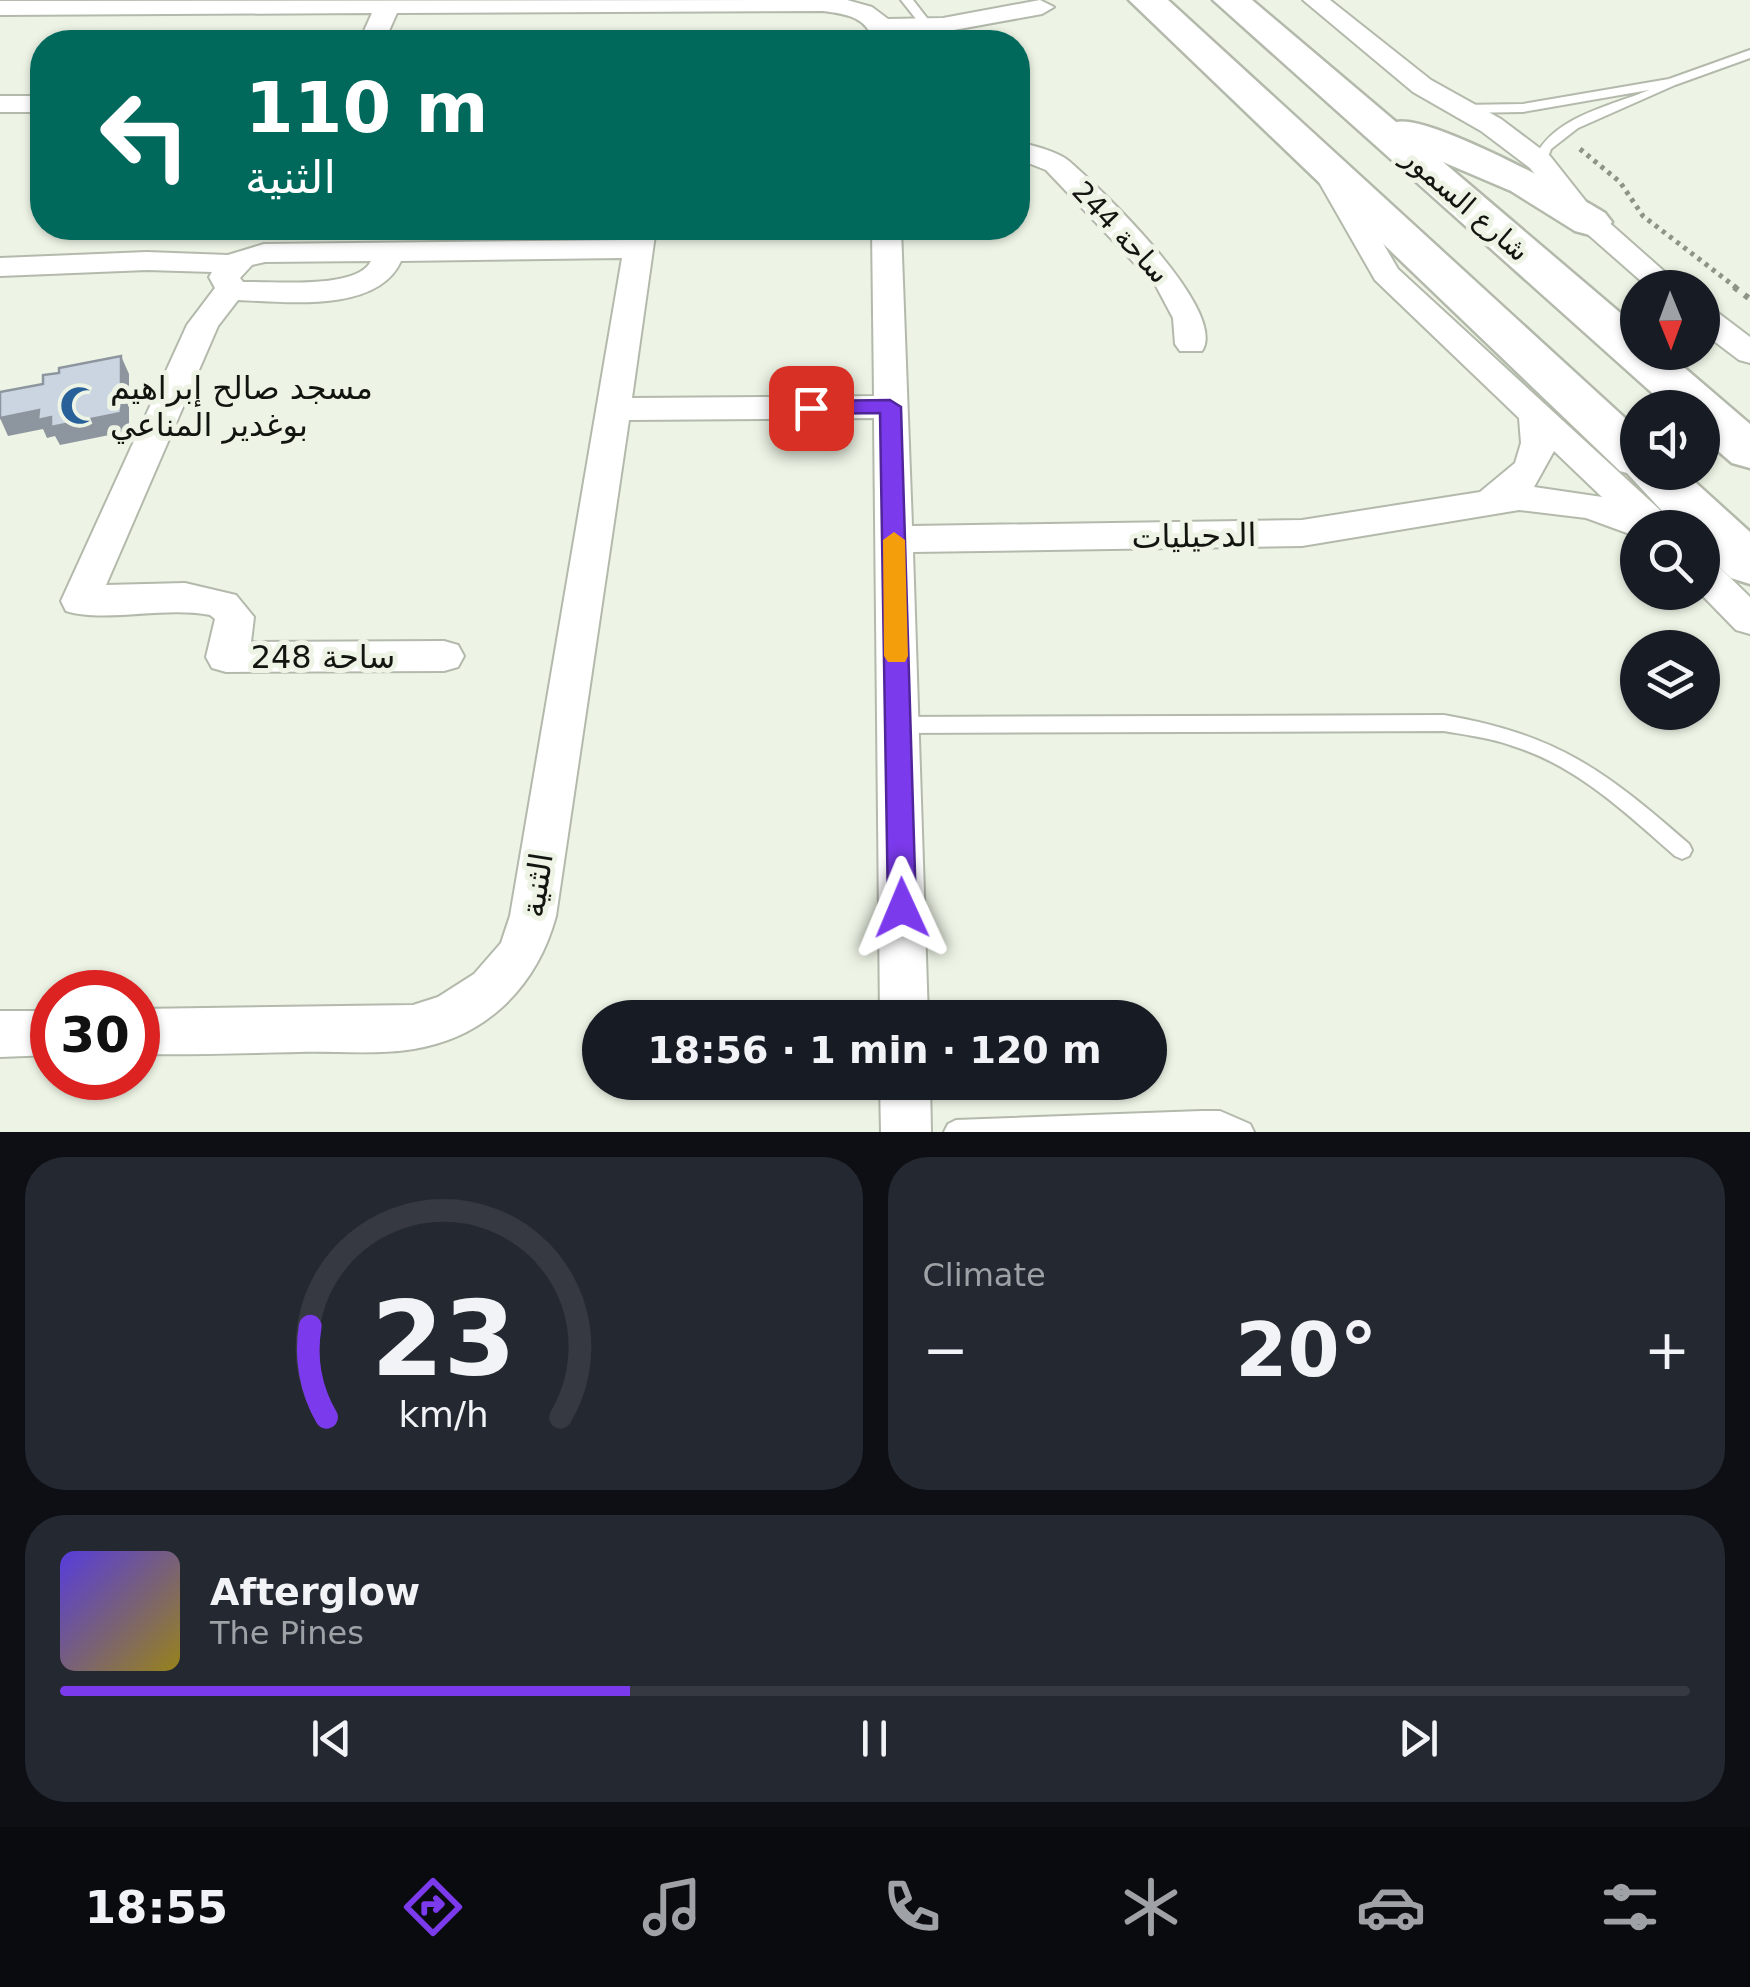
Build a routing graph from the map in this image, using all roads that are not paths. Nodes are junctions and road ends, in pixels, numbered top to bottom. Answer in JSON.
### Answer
{"nodes":[{"id":1,"x":907,"y":0,"type":"edge"},
{"id":2,"x":1147,"y":0,"type":"edge"},
{"id":3,"x":1231,"y":0,"type":"edge"},
{"id":4,"x":1315,"y":0,"type":"edge"},
{"id":5,"x":223,"y":3,"type":"edge"},
{"id":6,"x":388,"y":6,"type":"junction"},
{"id":7,"x":1042,"y":7,"type":"dead end"},
{"id":8,"x":0,"y":8,"type":"edge"},
{"id":9,"x":928,"y":27,"type":"junction"},
{"id":10,"x":377,"y":30,"type":"edge"},
{"id":11,"x":879,"y":30,"type":"edge"},
{"id":12,"x":912,"y":30,"type":"edge"},
{"id":13,"x":1750,"y":54,"type":"edge"},
{"id":14,"x":1672,"y":82,"type":"junction"},
{"id":15,"x":1586,"y":95,"type":"junction"},
{"id":16,"x":0,"y":104,"type":"edge"},
{"id":17,"x":30,"y":104,"type":"edge"},
{"id":18,"x":1356,"y":108,"type":"junction"},
{"id":19,"x":1462,"y":109,"type":"junction"},
{"id":20,"x":1611,"y":112,"type":"junction"},
{"id":21,"x":1030,"y":154,"type":"edge"},
{"id":22,"x":1540,"y":162,"type":"junction"},
{"id":23,"x":1322,"y":164,"type":"junction"},
{"id":24,"x":1590,"y":222,"type":"junction"},
{"id":25,"x":0,"y":238,"type":"edge"},
{"id":26,"x":604,"y":240,"type":"edge"},
{"id":27,"x":640,"y":240,"type":"edge"},
{"id":28,"x":886,"y":240,"type":"edge"},
{"id":29,"x":0,"y":259,"type":"edge"},
{"id":30,"x":0,"y":268,"type":"edge"},
{"id":31,"x":1647,"y":270,"type":"edge"},
{"id":32,"x":232,"y":276,"type":"junction"},
{"id":33,"x":1720,"y":330,"type":"edge"},
{"id":34,"x":1191,"y":344,"type":"dead end"},
{"id":35,"x":1750,"y":353,"type":"edge"},
{"id":36,"x":1680,"y":390,"type":"edge"},
{"id":37,"x":890,"y":407,"type":"junction"},
{"id":38,"x":613,"y":410,"type":"junction"},
{"id":39,"x":1536,"y":416,"type":"junction"},
{"id":40,"x":1720,"y":425,"type":"edge"},
{"id":41,"x":1620,"y":442,"type":"edge"},
{"id":42,"x":1750,"y":451,"type":"edge"},
{"id":43,"x":1671,"y":490,"type":"edge"},
{"id":44,"x":1492,"y":501,"type":"junction"},
{"id":45,"x":1635,"y":510,"type":"edge"},
{"id":46,"x":1620,"y":514,"type":"edge"},
{"id":47,"x":894,"y":540,"type":"junction"},
{"id":48,"x":1750,"y":564,"type":"edge"},
{"id":49,"x":1720,"y":591,"type":"edge"},
{"id":50,"x":1750,"y":620,"type":"edge"},
{"id":51,"x":444,"y":656,"type":"dead end"},
{"id":52,"x":898,"y":724,"type":"junction"},
{"id":53,"x":1682,"y":850,"type":"dead end"},
{"id":54,"x":904,"y":1000,"type":"edge"},
{"id":55,"x":160,"y":1032,"type":"edge"},
{"id":56,"x":30,"y":1033,"type":"edge"},
{"id":57,"x":0,"y":1034,"type":"edge"},
{"id":58,"x":906,"y":1100,"type":"edge"},
{"id":59,"x":906,"y":1132,"type":"edge"},
{"id":60,"x":956,"y":1132,"type":"edge"},
{"id":61,"x":1242,"y":1132,"type":"edge"}],
"edges":[{"from":1,"to":9,"type":"lane"},
{"from":2,"to":23,"type":"main road"},
{"from":3,"to":18,"type":"main road","name":"شارع السمور"},
{"from":4,"to":19,"type":"street","name":"شارع السمور"},
{"from":5,"to":6,"type":"street"},
{"from":5,"to":8,"type":"street"},
{"from":6,"to":10,"type":"street"},
{"from":6,"to":11,"type":"street"},
{"from":7,"to":9,"type":"street"},
{"from":9,"to":12,"type":"street"},
{"from":13,"to":14,"type":"lane"},
{"from":14,"to":15,"type":"lane"},
{"from":14,"to":20,"type":"lane"},
{"from":15,"to":19,"type":"lane"},
{"from":15,"to":20,"type":"lane"},
{"from":16,"to":17,"type":"street"},
{"from":18,"to":24,"type":"main road"},
{"from":18,"to":36,"type":"main road","name":"شارع السمور"},
{"from":19,"to":22,"type":"street","name":"شارع السمور"},
{"from":20,"to":22,"type":"lane"},
{"from":21,"to":34,"type":"street","name":"ساحة 244"},
{"from":22,"to":24,"type":"street","name":"شارع السمور"},
{"from":23,"to":39,"type":"street"},
{"from":23,"to":41,"type":"main road"},
{"from":24,"to":31,"type":"street","name":"شارع السمور"},
{"from":25,"to":29,"type":"street"},
{"from":26,"to":32,"type":"street"},
{"from":27,"to":38,"type":"street","name":"الثنية"},
{"from":28,"to":37,"type":"street"},
{"from":30,"to":32,"type":"street"},
{"from":32,"to":51,"type":"street","name":"ساحة 248"},
{"from":33,"to":35,"type":"street"},
{"from":37,"to":38,"type":"street"},
{"from":37,"to":47,"type":"street"},
{"from":38,"to":55,"type":"street","name":"الثنية"},
{"from":39,"to":44,"type":"street","name":"الدحيليات"},
{"from":39,"to":45,"type":"street"},
{"from":40,"to":42,"type":"main road","name":"شارع السمور"},
{"from":43,"to":48,"type":"main road"},
{"from":44,"to":46,"type":"street","name":"الدحيليات"},
{"from":44,"to":47,"type":"street","name":"الدحيليات"},
{"from":47,"to":52,"type":"street"},
{"from":49,"to":50,"type":"street"},
{"from":52,"to":53,"type":"lane"},
{"from":52,"to":54,"type":"street"},
{"from":56,"to":57,"type":"street"},
{"from":58,"to":59,"type":"street"},
{"from":60,"to":61,"type":"lane"}]}
